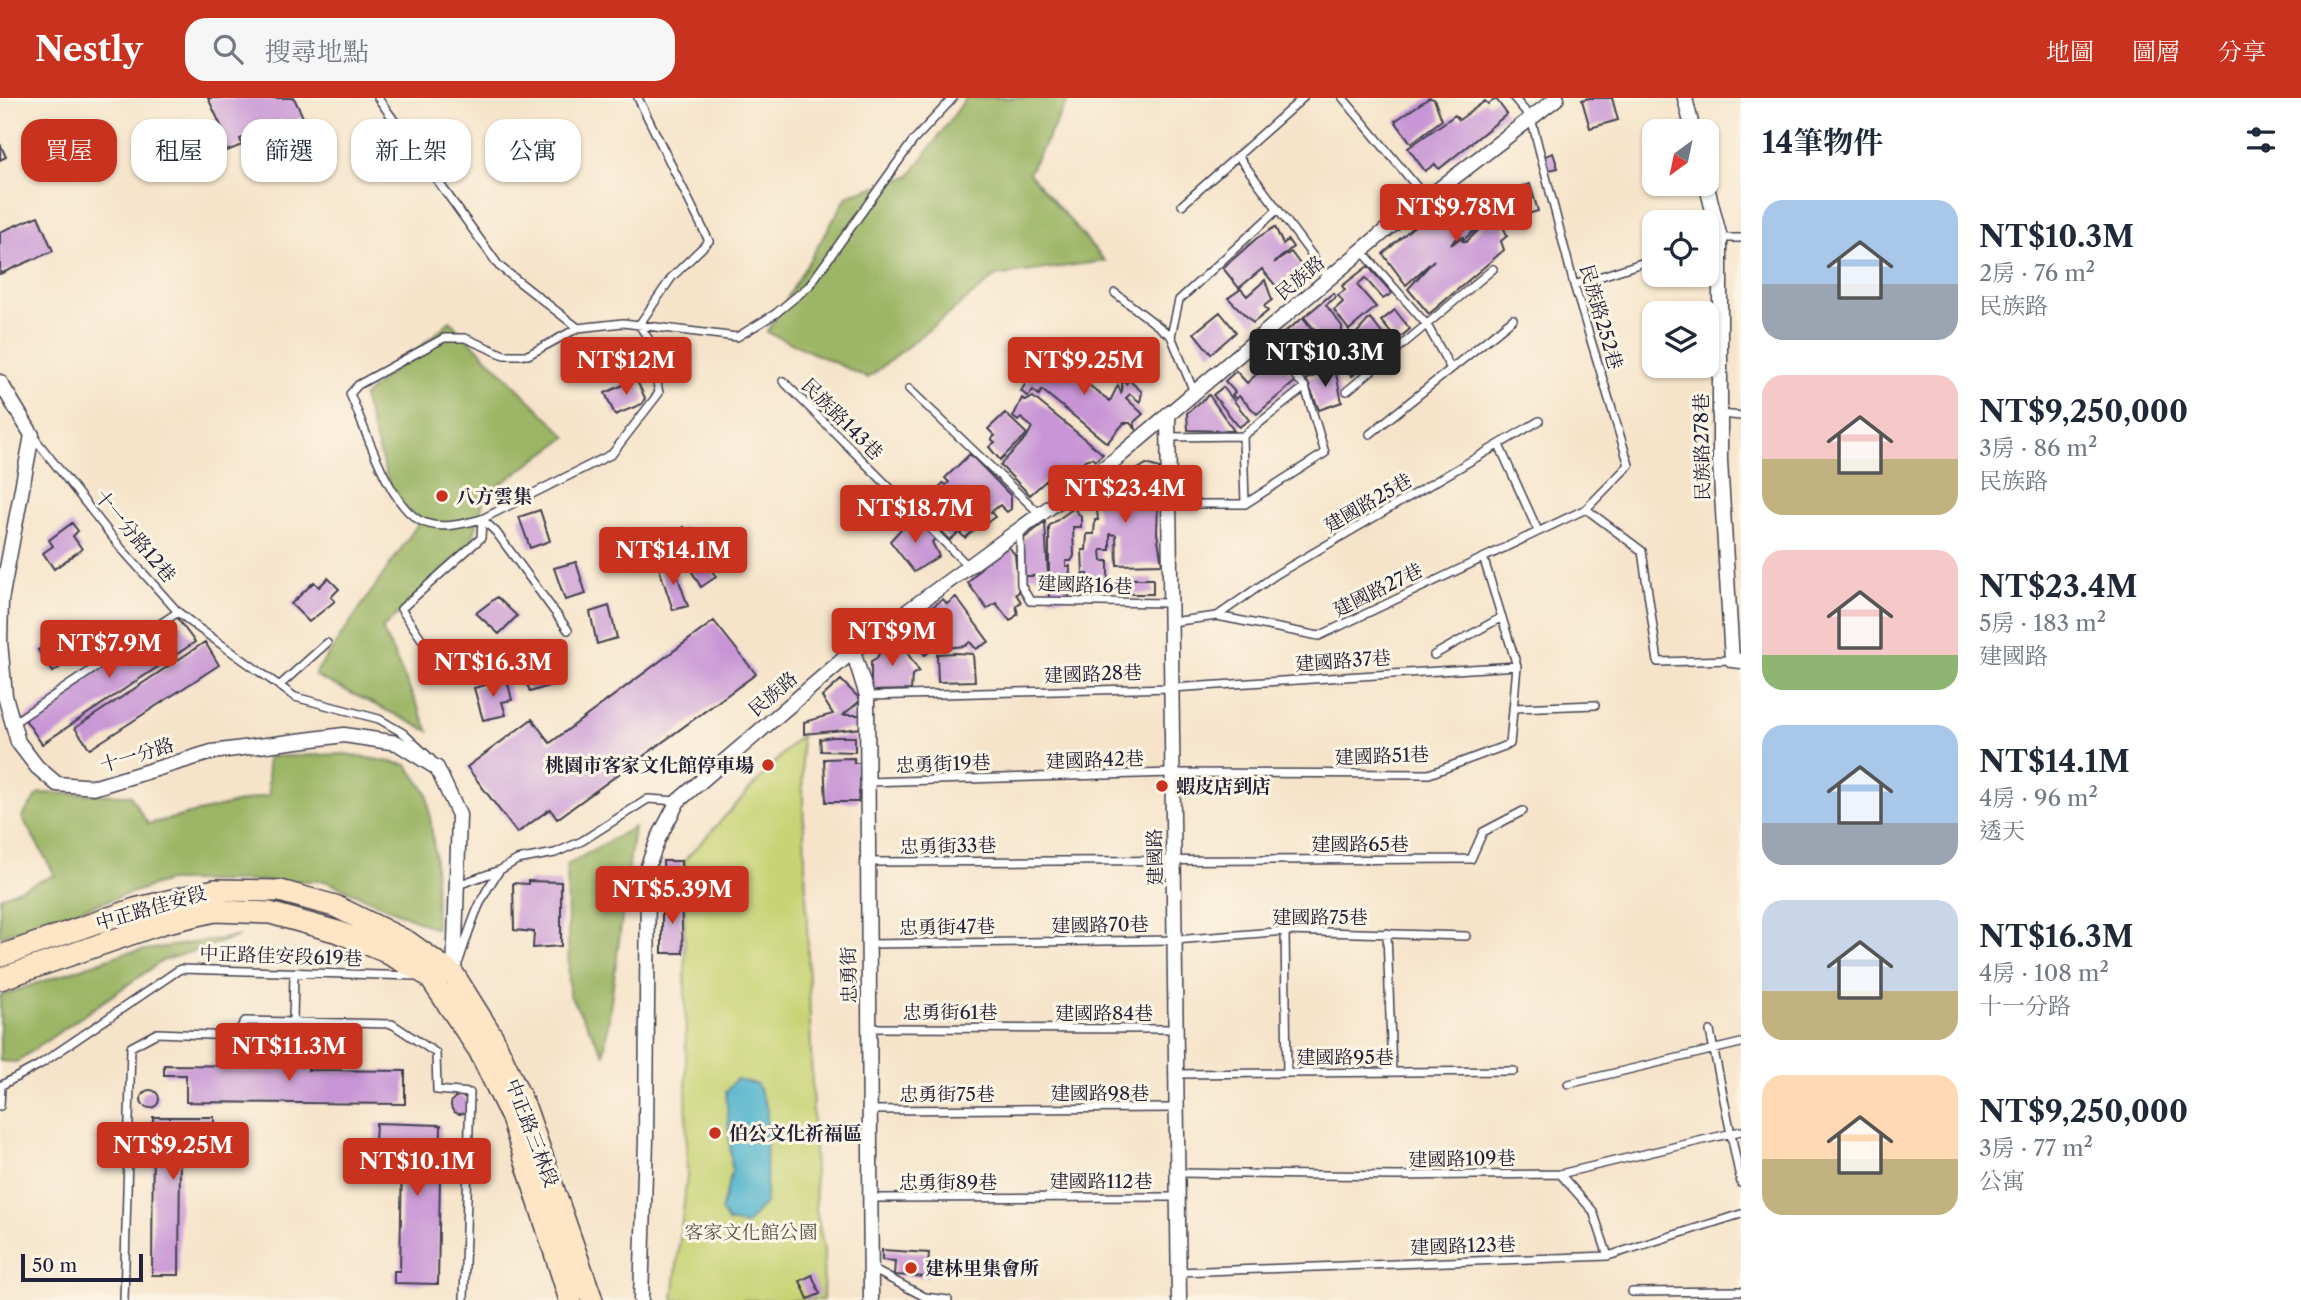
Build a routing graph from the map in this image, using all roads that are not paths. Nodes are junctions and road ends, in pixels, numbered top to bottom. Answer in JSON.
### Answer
{"nodes":[{"id":1,"x":378,"y":98,"type":"edge"},
{"id":2,"x":638,"y":98,"type":"edge"},
{"id":3,"x":953,"y":98,"type":"edge"},
{"id":4,"x":1303,"y":98,"type":"edge"},
{"id":5,"x":1343,"y":98,"type":"edge"},
{"id":6,"x":1514,"y":98,"type":"edge"},
{"id":7,"x":1557,"y":98,"type":"edge"},
{"id":8,"x":1685,"y":98,"type":"edge"},
{"id":9,"x":1531,"y":118,"type":"junction"},
{"id":10,"x":1690,"y":119,"type":"edge"},
{"id":11,"x":1238,"y":156,"type":"junction"},
{"id":12,"x":1426,"y":199,"type":"junction"},
{"id":13,"x":1182,"y":205,"type":"dead end"},
{"id":14,"x":1278,"y":209,"type":"junction"},
{"id":15,"x":1741,"y":238,"type":"edge"},
{"id":16,"x":1719,"y":240,"type":"edge"},
{"id":17,"x":1362,"y":251,"type":"junction"},
{"id":18,"x":1642,"y":263,"type":"edge"},
{"id":19,"x":1493,"y":269,"type":"dead end"},
{"id":20,"x":1329,"y":279,"type":"junction"},
{"id":21,"x":1574,"y":285,"type":"junction"},
{"id":22,"x":1715,"y":287,"type":"edge"},
{"id":23,"x":1115,"y":293,"type":"dead end"},
{"id":24,"x":1513,"y":319,"type":"dead end"},
{"id":25,"x":1427,"y":324,"type":"junction"},
{"id":26,"x":639,"y":325,"type":"junction"},
{"id":27,"x":578,"y":328,"type":"junction"},
{"id":28,"x":1171,"y":336,"type":"junction"},
{"id":29,"x":1261,"y":336,"type":"junction"},
{"id":30,"x":1451,"y":369,"type":"junction"},
{"id":31,"x":783,"y":381,"type":"dead end"},
{"id":32,"x":0,"y":383,"type":"edge"},
{"id":33,"x":1305,"y":387,"type":"junction"},
{"id":34,"x":909,"y":389,"type":"dead end"},
{"id":35,"x":1347,"y":391,"type":"dead end"},
{"id":36,"x":1194,"y":393,"type":"junction"},
{"id":37,"x":1168,"y":414,"type":"junction"},
{"id":38,"x":1720,"y":414,"type":"junction"},
{"id":39,"x":1741,"y":416,"type":"edge"},
{"id":40,"x":1539,"y":421,"type":"dead end"},
{"id":41,"x":1370,"y":434,"type":"dead end"},
{"id":42,"x":32,"y":435,"type":"junction"},
{"id":43,"x":1242,"y":436,"type":"junction"},
{"id":44,"x":1169,"y":437,"type":"junction"},
{"id":45,"x":1499,"y":445,"type":"junction"},
{"id":46,"x":1245,"y":503,"type":"junction"},
{"id":47,"x":1170,"y":504,"type":"junction"},
{"id":48,"x":1586,"y":509,"type":"junction"},
{"id":49,"x":1040,"y":514,"type":"junction"},
{"id":50,"x":482,"y":519,"type":"junction"},
{"id":51,"x":1020,"y":530,"type":"junction"},
{"id":52,"x":1538,"y":531,"type":"junction"},
{"id":53,"x":1484,"y":561,"type":"junction"},
{"id":54,"x":970,"y":567,"type":"junction"},
{"id":55,"x":1171,"y":603,"type":"junction"},
{"id":56,"x":178,"y":612,"type":"junction"},
{"id":57,"x":0,"y":614,"type":"edge"},
{"id":58,"x":1217,"y":616,"type":"junction"},
{"id":59,"x":1502,"y":617,"type":"junction"},
{"id":60,"x":1171,"y":622,"type":"junction"},
{"id":61,"x":568,"y":630,"type":"dead end"},
{"id":62,"x":327,"y":643,"type":"dead end"},
{"id":63,"x":853,"y":651,"type":"junction"},
{"id":64,"x":1434,"y":655,"type":"dead end"},
{"id":65,"x":1737,"y":661,"type":"edge"},
{"id":66,"x":1517,"y":666,"type":"junction"},
{"id":67,"x":447,"y":676,"type":"dead end"},
{"id":68,"x":279,"y":686,"type":"junction"},
{"id":69,"x":1172,"y":688,"type":"junction"},
{"id":70,"x":867,"y":696,"type":"junction"},
{"id":71,"x":1595,"y":705,"type":"dead end"},
{"id":72,"x":1513,"y":708,"type":"junction"},
{"id":73,"x":13,"y":723,"type":"junction"},
{"id":74,"x":437,"y":768,"type":"junction"},
{"id":75,"x":1173,"y":774,"type":"junction"},
{"id":76,"x":1018,"y":778,"type":"joint"},
{"id":77,"x":868,"y":782,"type":"junction"},
{"id":78,"x":678,"y":801,"type":"junction"},
{"id":79,"x":1523,"y":811,"type":"dead end"},
{"id":80,"x":1174,"y":859,"type":"junction"},
{"id":81,"x":869,"y":862,"type":"junction"},
{"id":82,"x":500,"y":870,"type":"junction"},
{"id":83,"x":455,"y":886,"type":"junction"},
{"id":84,"x":1285,"y":931,"type":"junction"},
{"id":85,"x":1387,"y":933,"type":"junction"},
{"id":86,"x":1466,"y":936,"type":"dead end"},
{"id":87,"x":1175,"y":940,"type":"junction"},
{"id":88,"x":1026,"y":942,"type":"joint"},
{"id":89,"x":868,"y":944,"type":"junction"},
{"id":90,"x":0,"y":956,"type":"edge"},
{"id":91,"x":294,"y":973,"type":"junction"},
{"id":92,"x":454,"y":975,"type":"junction"},
{"id":93,"x":429,"y":976,"type":"junction"},
{"id":94,"x":0,"y":979,"type":"edge"},
{"id":95,"x":293,"y":1021,"type":"junction"},
{"id":96,"x":869,"y":1028,"type":"junction"},
{"id":97,"x":1031,"y":1028,"type":"joint"},
{"id":98,"x":1176,"y":1029,"type":"junction"},
{"id":99,"x":1710,"y":1031,"type":"dead end"},
{"id":100,"x":1741,"y":1043,"type":"edge"},
{"id":101,"x":1715,"y":1049,"type":"junction"},
{"id":102,"x":1514,"y":1071,"type":"dead end"},
{"id":103,"x":1392,"y":1072,"type":"junction"},
{"id":104,"x":1287,"y":1073,"type":"junction"},
{"id":105,"x":1177,"y":1074,"type":"junction"},
{"id":106,"x":1568,"y":1084,"type":"dead end"},
{"id":107,"x":0,"y":1086,"type":"edge"},
{"id":108,"x":0,"y":1107,"type":"edge"},
{"id":109,"x":1177,"y":1108,"type":"junction"},
{"id":110,"x":1024,"y":1109,"type":"joint"},
{"id":111,"x":871,"y":1110,"type":"junction"},
{"id":112,"x":1741,"y":1131,"type":"edge"},
{"id":113,"x":1730,"y":1133,"type":"junction"},
{"id":114,"x":1178,"y":1173,"type":"junction"},
{"id":115,"x":1560,"y":1174,"type":"junction"},
{"id":116,"x":1741,"y":1183,"type":"edge"},
{"id":117,"x":1024,"y":1197,"type":"joint"},
{"id":118,"x":1178,"y":1197,"type":"junction"},
{"id":119,"x":872,"y":1198,"type":"junction"},
{"id":120,"x":1741,"y":1214,"type":"edge"},
{"id":121,"x":1608,"y":1256,"type":"junction"},
{"id":122,"x":871,"y":1268,"type":"junction"},
{"id":123,"x":1179,"y":1272,"type":"junction"},
{"id":124,"x":1741,"y":1291,"type":"edge"},
{"id":125,"x":1632,"y":1292,"type":"dead end"},
{"id":126,"x":124,"y":1300,"type":"edge"},
{"id":127,"x":464,"y":1300,"type":"edge"},
{"id":128,"x":570,"y":1300,"type":"edge"},
{"id":129,"x":592,"y":1300,"type":"edge"},
{"id":130,"x":640,"y":1300,"type":"edge"},
{"id":131,"x":871,"y":1300,"type":"edge"},
{"id":132,"x":948,"y":1300,"type":"edge"},
{"id":133,"x":1179,"y":1300,"type":"edge"}],
"edges":[{"from":1,"to":27,"type":"lane"},
{"from":2,"to":26,"type":"lane"},
{"from":3,"to":26,"type":"lane"},
{"from":4,"to":11,"type":"lane"},
{"from":5,"to":12,"type":"lane"},
{"from":6,"to":9,"type":"lane"},
{"from":7,"to":9,"type":"street","name":"民族路"},
{"from":8,"to":10,"type":"street"},
{"from":9,"to":12,"type":"street","name":"民族路"},
{"from":9,"to":21,"type":"lane","name":"民族路252巷"},
{"from":11,"to":13,"type":"lane"},
{"from":11,"to":14,"type":"lane"},
{"from":12,"to":17,"type":"street","name":"民族路"},
{"from":14,"to":20,"type":"lane"},
{"from":14,"to":28,"type":"lane"},
{"from":15,"to":16,"type":"lane"},
{"from":17,"to":20,"type":"street","name":"民族路"},
{"from":17,"to":25,"type":"lane"},
{"from":18,"to":21,"type":"lane"},
{"from":19,"to":25,"type":"lane"},
{"from":20,"to":29,"type":"street","name":"民族路"},
{"from":21,"to":48,"type":"lane","name":"民族路252巷"},
{"from":22,"to":38,"type":"street","name":"民族路278巷"},
{"from":23,"to":28,"type":"lane"},
{"from":24,"to":30,"type":"lane"},
{"from":25,"to":30,"type":"lane"},
{"from":25,"to":35,"type":"lane"},
{"from":26,"to":27,"type":"lane"},
{"from":26,"to":50,"type":"lane"},
{"from":27,"to":50,"type":"lane"},
{"from":28,"to":36,"type":"lane"},
{"from":29,"to":33,"type":"lane"},
{"from":29,"to":36,"type":"street","name":"民族路"},
{"from":30,"to":41,"type":"lane"},
{"from":31,"to":54,"type":"lane","name":"民族路143巷"},
{"from":32,"to":42,"type":"street"},
{"from":33,"to":43,"type":"lane"},
{"from":33,"to":46,"type":"lane"},
{"from":34,"to":49,"type":"lane"},
{"from":36,"to":37,"type":"street","name":"民族路"},
{"from":37,"to":44,"type":"street","name":"建國路"},
{"from":37,"to":49,"type":"street","name":"民族路"},
{"from":38,"to":39,"type":"lane"},
{"from":38,"to":65,"type":"street","name":"民族路278巷"},
{"from":40,"to":45,"type":"lane","name":"建國路25巷"},
{"from":42,"to":56,"type":"lane","name":"十一分路12巷"},
{"from":42,"to":57,"type":"street","name":"十一分路"},
{"from":43,"to":44,"type":"lane"},
{"from":43,"to":46,"type":"lane"},
{"from":44,"to":47,"type":"street","name":"建國路"},
{"from":45,"to":52,"type":"lane"},
{"from":45,"to":58,"type":"lane","name":"建國路25巷"},
{"from":46,"to":47,"type":"lane"},
{"from":47,"to":55,"type":"street","name":"建國路"},
{"from":48,"to":52,"type":"lane","name":"建國路27巷"},
{"from":48,"to":65,"type":"lane"},
{"from":49,"to":51,"type":"street","name":"民族路"},
{"from":50,"to":61,"type":"lane"},
{"from":50,"to":67,"type":"lane"},
{"from":51,"to":54,"type":"street","name":"民族路"},
{"from":51,"to":55,"type":"lane","name":"建國路16巷"},
{"from":52,"to":53,"type":"lane","name":"建國路27巷"},
{"from":53,"to":58,"type":"lane","name":"建國路27巷"},
{"from":53,"to":59,"type":"lane"},
{"from":54,"to":63,"type":"street","name":"民族路"},
{"from":55,"to":60,"type":"street","name":"建國路"},
{"from":56,"to":68,"type":"lane","name":"十一分路12巷"},
{"from":56,"to":73,"type":"lane"},
{"from":57,"to":73,"type":"street","name":"十一分路"},
{"from":58,"to":60,"type":"lane","name":"建國路27巷"},
{"from":59,"to":64,"type":"lane"},
{"from":59,"to":66,"type":"lane"},
{"from":60,"to":69,"type":"street","name":"建國路"},
{"from":62,"to":68,"type":"lane"},
{"from":63,"to":70,"type":"street","name":"忠勇街"},
{"from":63,"to":78,"type":"street","name":"民族路"},
{"from":66,"to":69,"type":"lane","name":"建國路37巷"},
{"from":66,"to":72,"type":"lane","name":"建國路51巷"},
{"from":68,"to":74,"type":"lane","name":"十一分路12巷"},
{"from":69,"to":70,"type":"lane","name":"建國路28巷"},
{"from":69,"to":75,"type":"street","name":"建國路"},
{"from":70,"to":77,"type":"street","name":"忠勇街"},
{"from":71,"to":72,"type":"lane"},
{"from":72,"to":75,"type":"lane","name":"建國路51巷"},
{"from":73,"to":74,"type":"street","name":"十一分路"},
{"from":74,"to":83,"type":"street"},
{"from":75,"to":76,"type":"lane","name":"建國路42巷"},
{"from":75,"to":80,"type":"street","name":"建國路"},
{"from":76,"to":77,"type":"lane","name":"忠勇街19巷"},
{"from":77,"to":81,"type":"street","name":"忠勇街"},
{"from":78,"to":82,"type":"lane"},
{"from":78,"to":130,"type":"street","name":"民族路"},
{"from":79,"to":80,"type":"lane","name":"建國路65巷"},
{"from":80,"to":81,"type":"lane","name":"忠勇街33巷"},
{"from":80,"to":87,"type":"street","name":"建國路"},
{"from":81,"to":89,"type":"street","name":"忠勇街"},
{"from":82,"to":83,"type":"lane"},
{"from":82,"to":92,"type":"lane"},
{"from":83,"to":92,"type":"street"},
{"from":84,"to":85,"type":"lane","name":"建國路75巷"},
{"from":84,"to":87,"type":"lane","name":"建國路75巷"},
{"from":84,"to":104,"type":"lane"},
{"from":85,"to":86,"type":"lane","name":"建國路75巷"},
{"from":85,"to":103,"type":"lane"},
{"from":87,"to":88,"type":"lane","name":"建國路70巷"},
{"from":87,"to":98,"type":"street","name":"建國路"},
{"from":88,"to":89,"type":"lane","name":"忠勇街47巷"},
{"from":89,"to":96,"type":"street","name":"忠勇街"},
{"from":90,"to":92,"type":"main road","name":"中正路佳安段"},
{"from":91,"to":93,"type":"lane","name":"中正路佳安段619巷"},
{"from":91,"to":95,"type":"lane"},
{"from":91,"to":107,"type":"lane","name":"中正路佳安段619巷"},
{"from":92,"to":93,"type":"lane","name":"中正路佳安段619巷"},
{"from":92,"to":129,"type":"main road","name":"中正路三林段"},
{"from":93,"to":94,"type":"main road","name":"中正路佳安段"},
{"from":93,"to":128,"type":"main road","name":"中正路三林段"},
{"from":95,"to":126,"type":"lane"},
{"from":95,"to":127,"type":"lane"},
{"from":96,"to":97,"type":"lane","name":"忠勇街61巷"},
{"from":96,"to":111,"type":"street","name":"忠勇街"},
{"from":97,"to":98,"type":"lane","name":"建國路84巷"},
{"from":98,"to":105,"type":"street","name":"建國路"},
{"from":99,"to":101,"type":"lane"},
{"from":100,"to":101,"type":"lane"},
{"from":101,"to":106,"type":"lane"},
{"from":101,"to":113,"type":"lane"},
{"from":102,"to":103,"type":"lane","name":"建國路95巷"},
{"from":103,"to":104,"type":"lane","name":"建國路95巷"},
{"from":104,"to":105,"type":"lane","name":"建國路95巷"},
{"from":105,"to":109,"type":"street","name":"建國路"},
{"from":107,"to":108,"type":"lane"},
{"from":109,"to":110,"type":"lane","name":"建國路98巷"},
{"from":109,"to":114,"type":"street","name":"建國路"},
{"from":110,"to":111,"type":"lane","name":"忠勇街75巷"},
{"from":111,"to":119,"type":"street","name":"忠勇街"},
{"from":112,"to":113,"type":"lane","name":"建國路109巷"},
{"from":113,"to":115,"type":"lane","name":"建國路109巷"},
{"from":113,"to":116,"type":"lane"},
{"from":114,"to":115,"type":"lane","name":"建國路109巷"},
{"from":114,"to":118,"type":"street","name":"建國路"},
{"from":115,"to":121,"type":"lane"},
{"from":117,"to":118,"type":"lane","name":"建國路112巷"},
{"from":117,"to":119,"type":"lane","name":"忠勇街89巷"},
{"from":118,"to":123,"type":"street","name":"建國路"},
{"from":119,"to":122,"type":"street","name":"忠勇街"},
{"from":120,"to":121,"type":"lane","name":"建國路123巷"},
{"from":121,"to":123,"type":"lane","name":"建國路123巷"},
{"from":122,"to":131,"type":"street","name":"忠勇街"},
{"from":122,"to":132,"type":"lane"},
{"from":123,"to":133,"type":"street","name":"建國路"},
{"from":124,"to":125,"type":"lane"}]}
